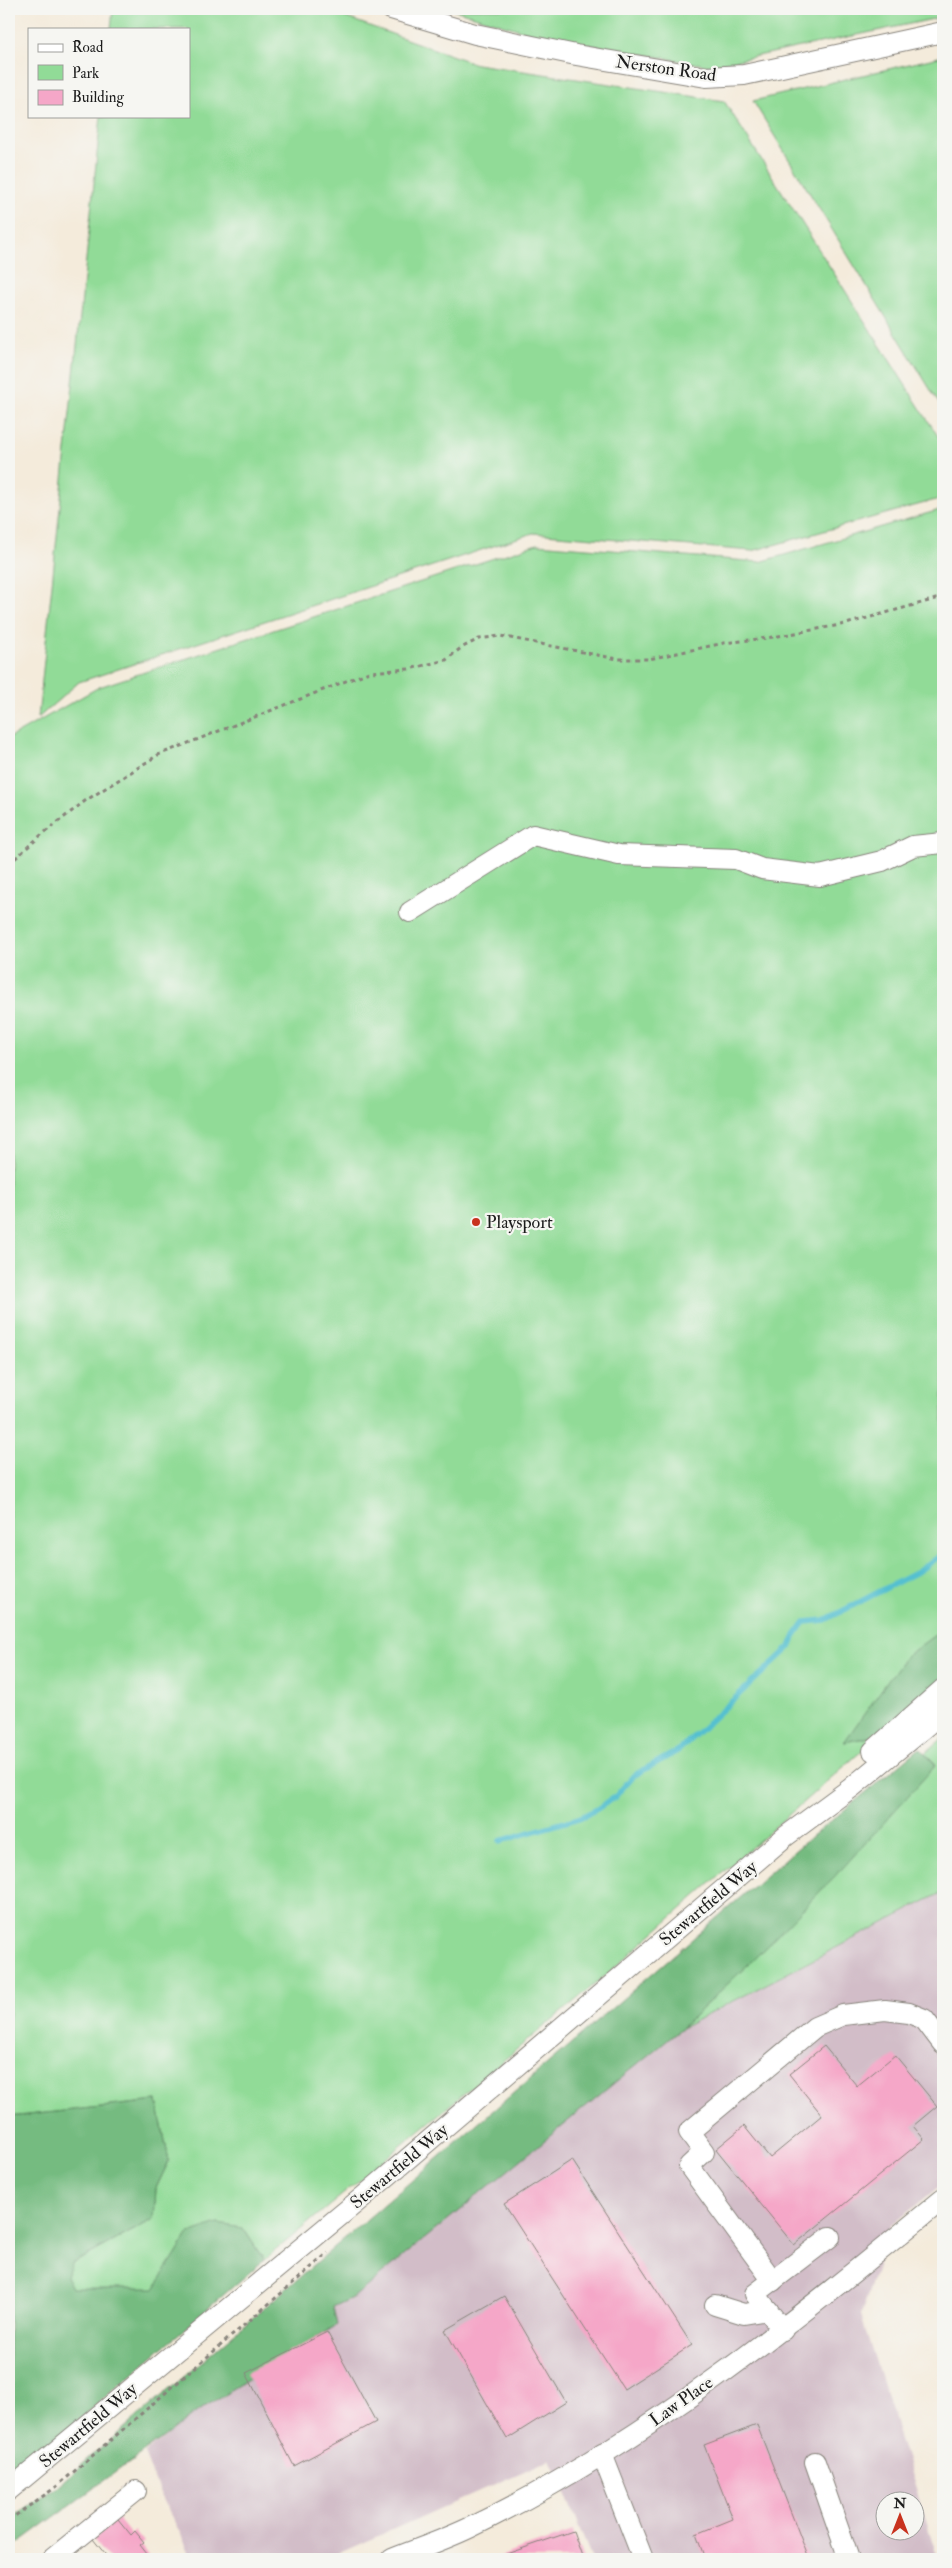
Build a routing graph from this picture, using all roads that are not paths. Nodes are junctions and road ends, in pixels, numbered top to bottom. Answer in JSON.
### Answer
{"nodes":[{"id":1,"x":391,"y":9,"type":"edge"},
{"id":2,"x":943,"y":32,"type":"edge"},
{"id":3,"x":943,"y":843,"type":"edge"},
{"id":4,"x":410,"y":912,"type":"dead end"},
{"id":5,"x":943,"y":1689,"type":"edge"},
{"id":6,"x":943,"y":1712,"type":"edge"},
{"id":7,"x":786,"y":1836,"type":"junction"},
{"id":8,"x":943,"y":2044,"type":"edge"},
{"id":9,"x":943,"y":2199,"type":"edge"},
{"id":10,"x":830,"y":2237,"type":"dead end"},
{"id":11,"x":772,"y":2281,"type":"junction"},
{"id":12,"x":715,"y":2305,"type":"dead end"},
{"id":13,"x":768,"y":2310,"type":"junction"},
{"id":14,"x":782,"y":2330,"type":"junction"},
{"id":15,"x":602,"y":2454,"type":"junction"},
{"id":16,"x":815,"y":2462,"type":"dead end"},
{"id":17,"x":9,"y":2490,"type":"edge"},
{"id":18,"x":136,"y":2491,"type":"dead end"},
{"id":19,"x":66,"y":2555,"type":"edge"},
{"id":20,"x":392,"y":2559,"type":"edge"},
{"id":21,"x":643,"y":2559,"type":"edge"},
{"id":22,"x":849,"y":2559,"type":"edge"}],
"edges":[{"from":1,"to":2,"type":"street","name":"Nerston Road"},
{"from":3,"to":4,"type":"street"},
{"from":5,"to":7,"type":"street","name":"Stewartfield Way"},
{"from":6,"to":7,"type":"street","name":"Stewartfield Way"},
{"from":7,"to":17,"type":"street","name":"Stewartfield Way"},
{"from":8,"to":11,"type":"street"},
{"from":9,"to":14,"type":"street","name":"Law Place"},
{"from":10,"to":11,"type":"street"},
{"from":11,"to":13,"type":"street"},
{"from":12,"to":13,"type":"street"},
{"from":13,"to":14,"type":"street"},
{"from":14,"to":15,"type":"street","name":"Law Place"},
{"from":15,"to":20,"type":"street","name":"Law Place"},
{"from":15,"to":21,"type":"street"},
{"from":16,"to":22,"type":"street"},
{"from":18,"to":19,"type":"street"}]}
